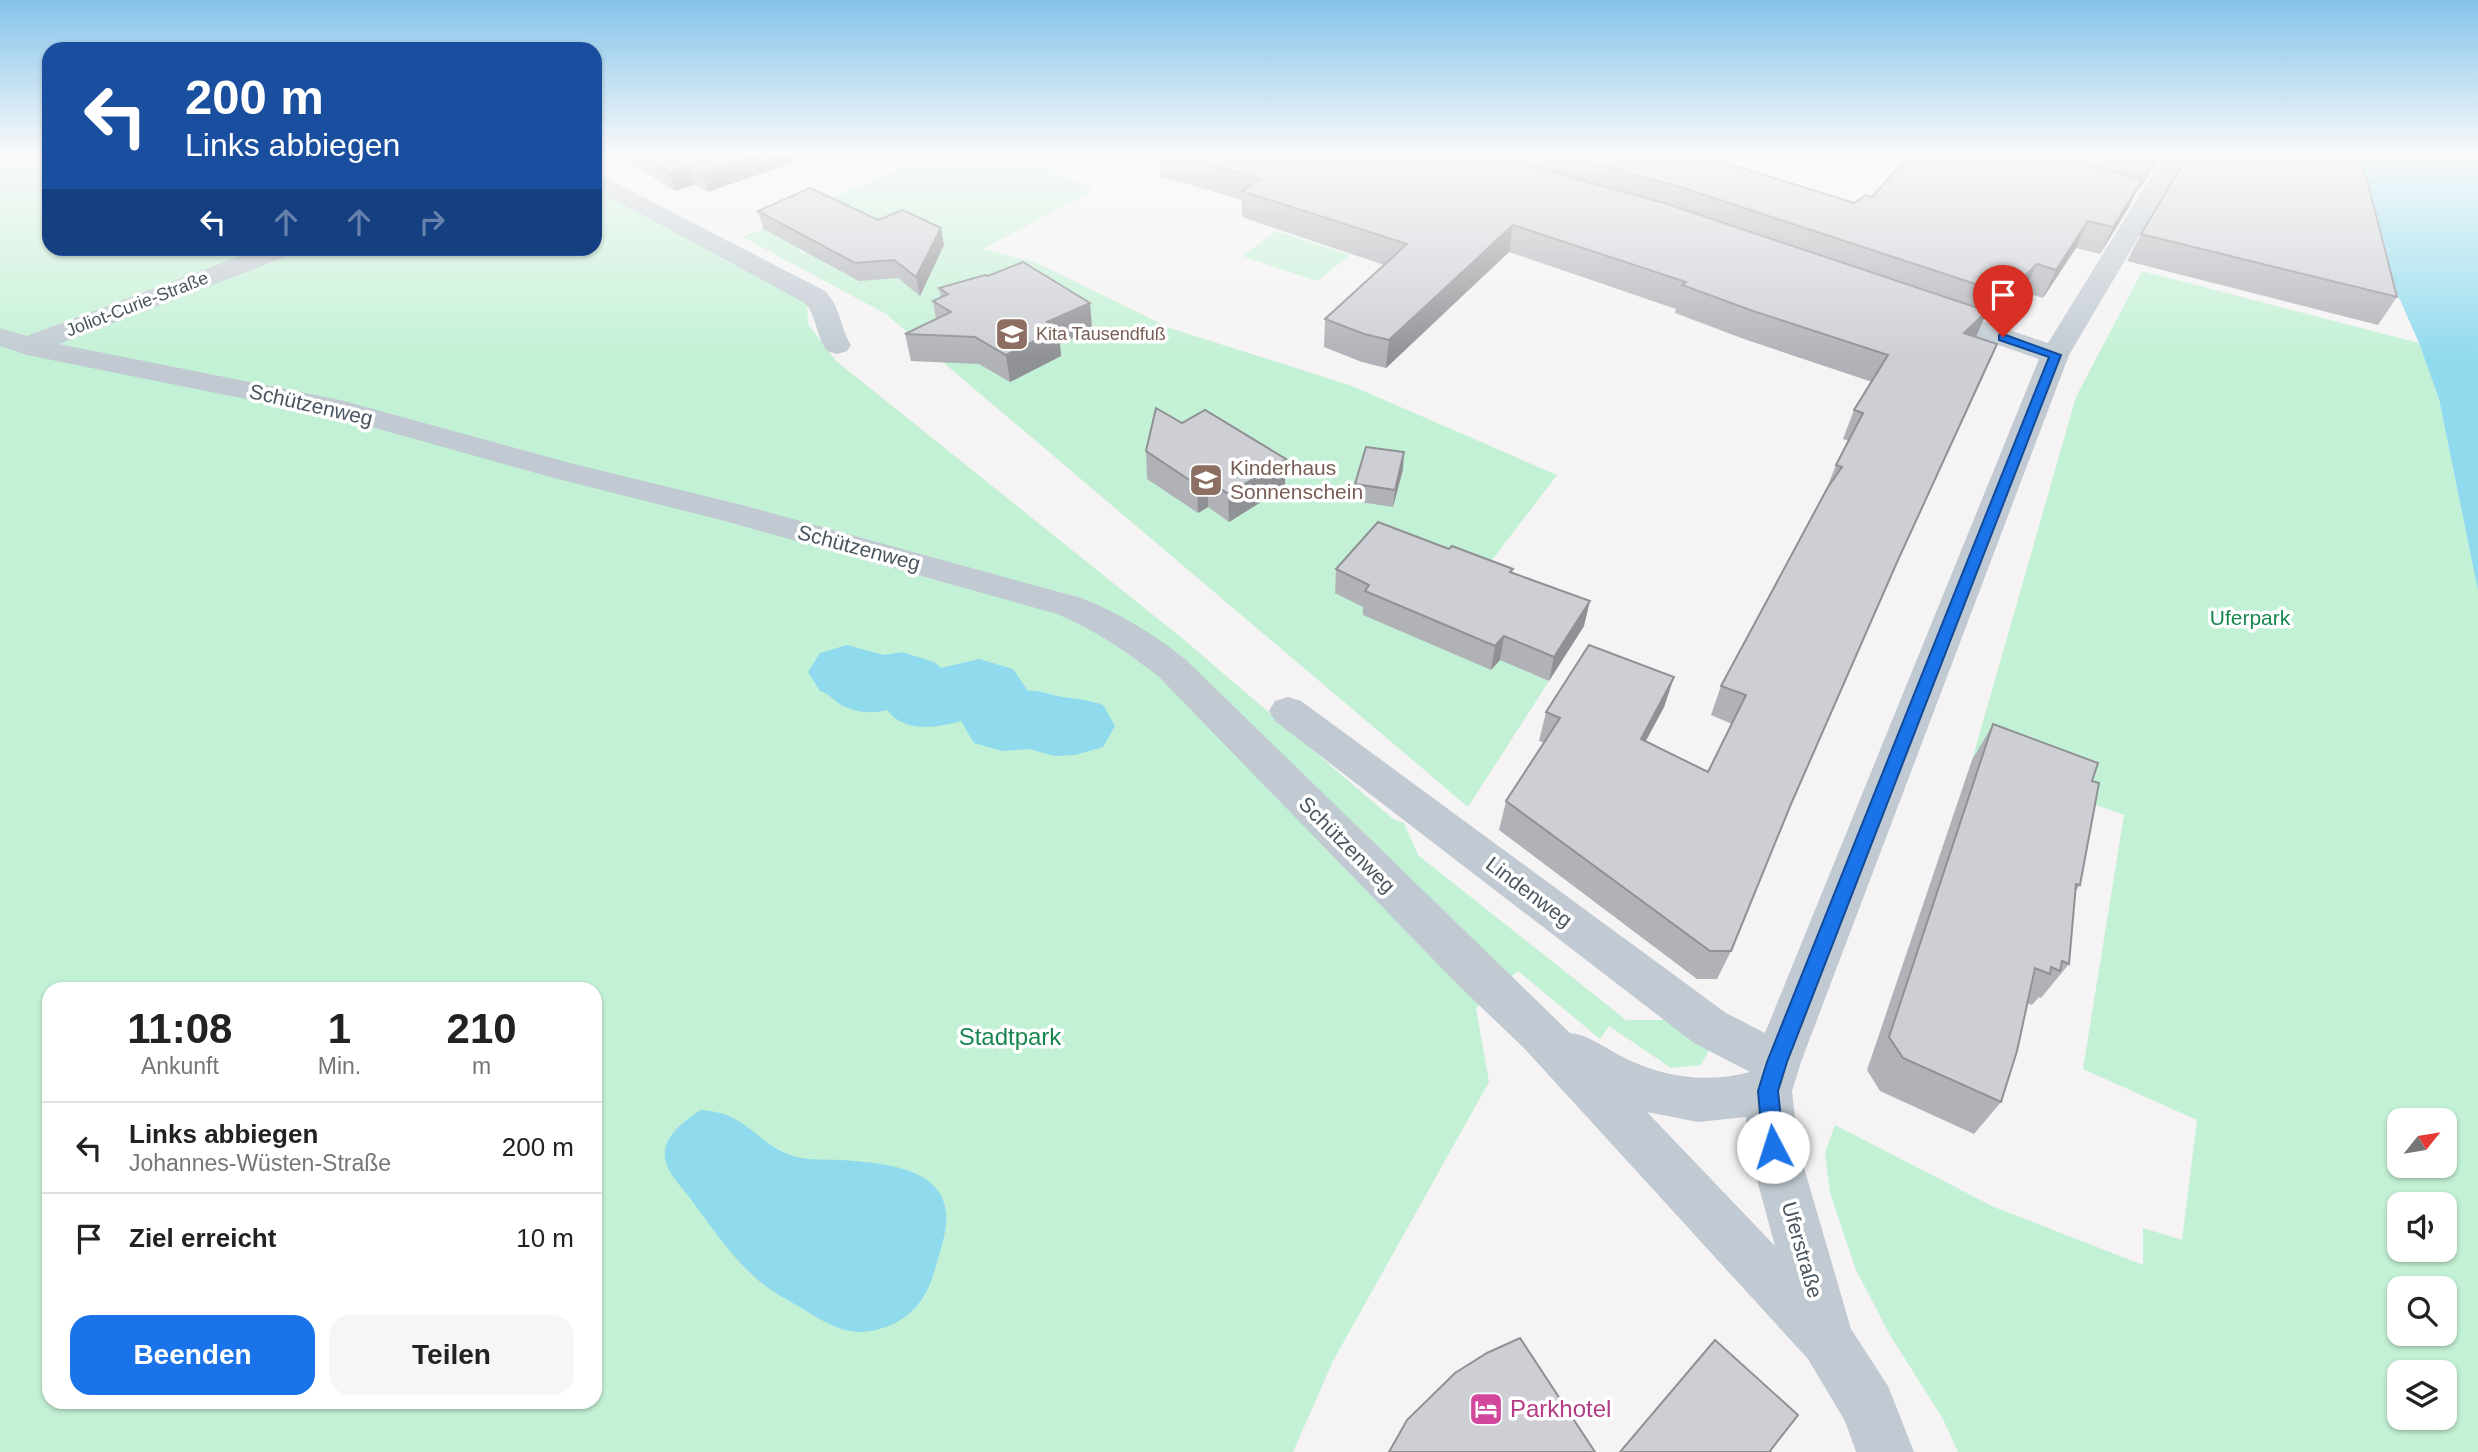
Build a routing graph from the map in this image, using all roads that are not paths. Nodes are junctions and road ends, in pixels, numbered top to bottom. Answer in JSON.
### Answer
{"nodes":[{"id":1,"x":677,"y":223,"type":"edge"},
{"id":2,"x":2134,"y":223,"type":"edge"},
{"id":3,"x":264,"y":256,"type":"edge"},
{"id":4,"x":1913,"y":306,"type":"edge"},
{"id":5,"x":837,"y":345,"type":"dead end"},
{"id":6,"x":9,"y":346,"type":"edge"},
{"id":7,"x":2055,"y":355,"type":"junction"},
{"id":8,"x":1288,"y":711,"type":"dead end"},
{"id":9,"x":1540,"y":1033,"type":"junction"},
{"id":10,"x":1773,"y":1077,"type":"junction"},
{"id":11,"x":1827,"y":1340,"type":"junction"},
{"id":12,"x":1885,"y":1452,"type":"edge"}],
"edges":[{"from":1,"to":5,"type":"street"},
{"from":2,"to":7,"type":"street","name":"Uferstraße"},
{"from":3,"to":6,"type":"street","name":"Joliot-Curie-Straße"},
{"from":4,"to":7,"type":"street"},
{"from":6,"to":9,"type":"street","name":"Schützenweg"},
{"from":7,"to":10,"type":"street","name":"Uferstraße"},
{"from":8,"to":10,"type":"street","name":"Lindenweg"},
{"from":9,"to":10,"type":"street","name":"Schützenweg"},
{"from":9,"to":11,"type":"street","name":"Schützenweg"},
{"from":10,"to":11,"type":"street","name":"Uferstraße"},
{"from":11,"to":12,"type":"street"}]}
